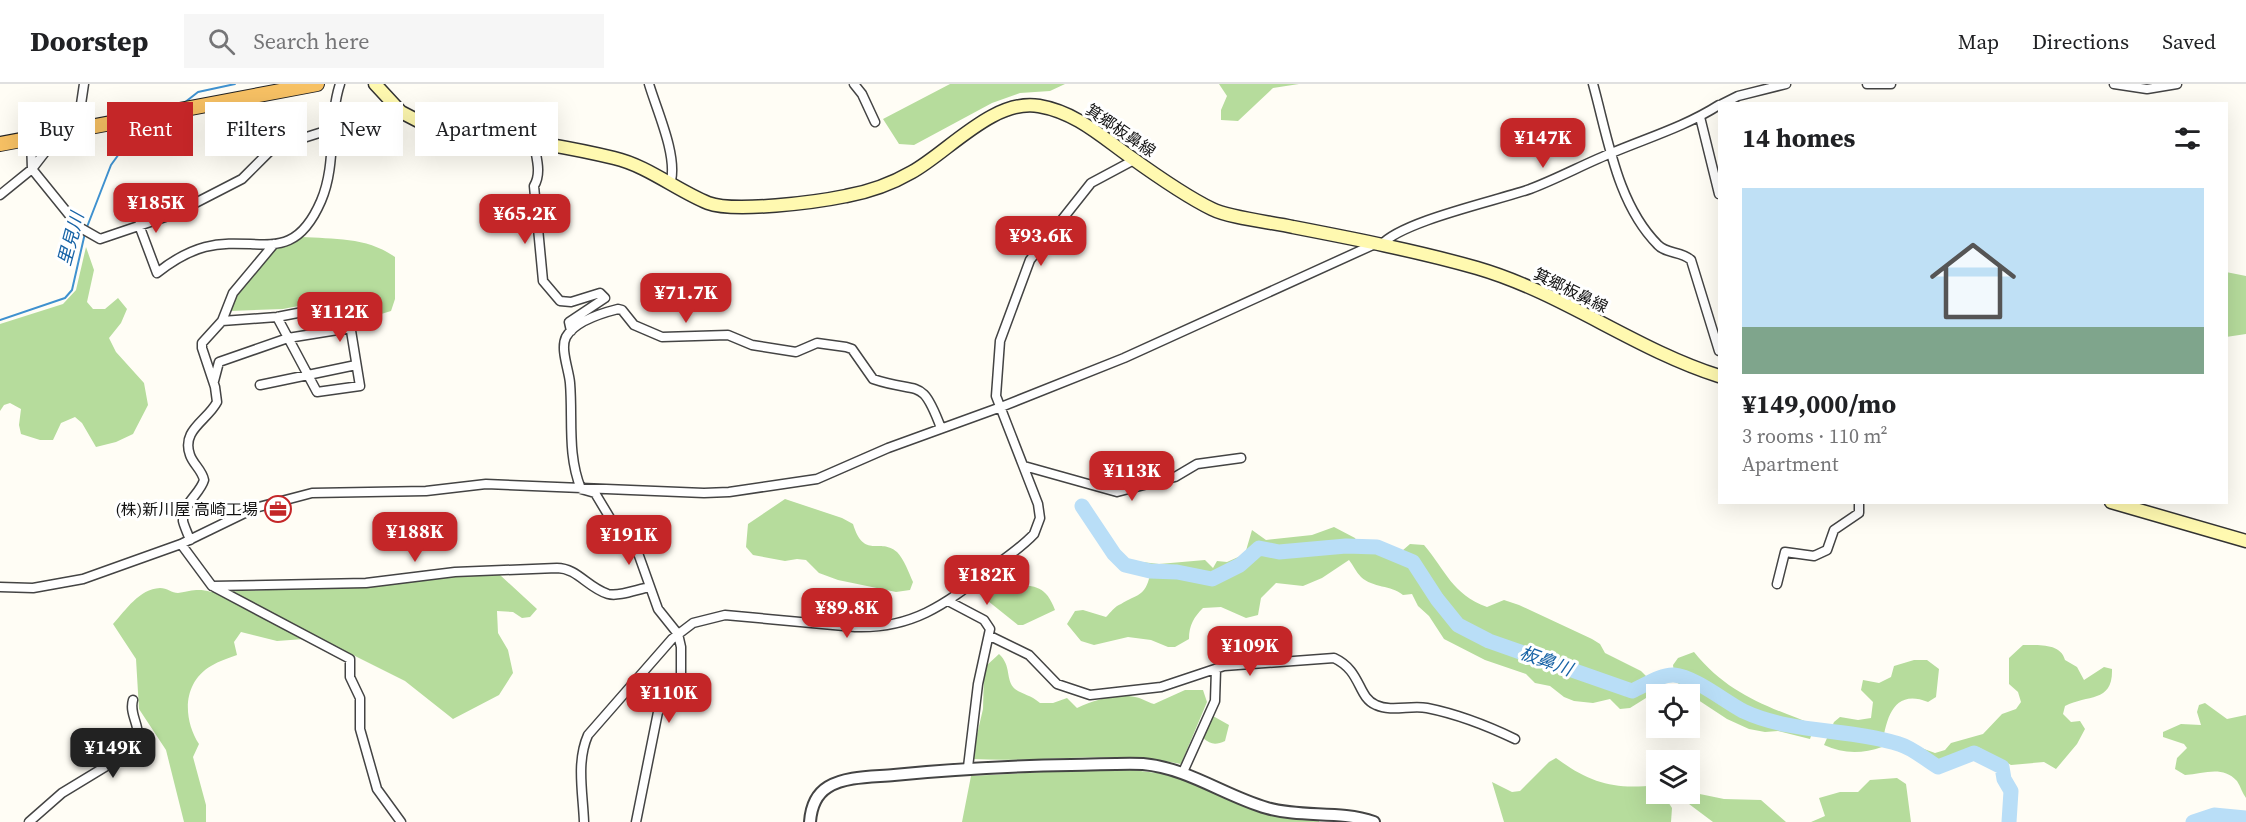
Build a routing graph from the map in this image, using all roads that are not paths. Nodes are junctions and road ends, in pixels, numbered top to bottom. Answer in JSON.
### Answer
{"nodes":[{"id":1,"x":84,"y":84,"type":"edge"},
{"id":2,"x":316,"y":84,"type":"edge"},
{"id":3,"x":340,"y":84,"type":"edge"},
{"id":4,"x":375,"y":84,"type":"edge"},
{"id":5,"x":649,"y":84,"type":"edge"},
{"id":6,"x":854,"y":84,"type":"edge"},
{"id":7,"x":1593,"y":84,"type":"edge"},
{"id":8,"x":1786,"y":84,"type":"edge"},
{"id":9,"x":1867,"y":84,"type":"edge"},
{"id":10,"x":1892,"y":84,"type":"edge"},
{"id":11,"x":2114,"y":84,"type":"edge"},
{"id":12,"x":2177,"y":84,"type":"edge"},
{"id":13,"x":81,"y":102,"type":"edge"},
{"id":14,"x":335,"y":102,"type":"edge"},
{"id":15,"x":1724,"y":102,"type":"edge"},
{"id":16,"x":1718,"y":105,"type":"edge"},
{"id":17,"x":1700,"y":117,"type":"junction"},
{"id":18,"x":415,"y":119,"type":"edge"},
{"id":19,"x":875,"y":122,"type":"dead end"},
{"id":20,"x":95,"y":128,"type":"edge"},
{"id":21,"x":319,"y":133,"type":"edge"},
{"id":22,"x":18,"y":141,"type":"edge"},
{"id":23,"x":0,"y":144,"type":"edge"},
{"id":24,"x":558,"y":147,"type":"edge"},
{"id":25,"x":1612,"y":152,"type":"junction"},
{"id":26,"x":32,"y":156,"type":"edge"},
{"id":27,"x":42,"y":156,"type":"edge"},
{"id":28,"x":330,"y":156,"type":"edge"},
{"id":29,"x":536,"y":156,"type":"edge"},
{"id":30,"x":1134,"y":160,"type":"junction"},
{"id":31,"x":32,"y":169,"type":"junction"},
{"id":32,"x":671,"y":181,"type":"junction"},
{"id":33,"x":1718,"y":190,"type":"edge"},
{"id":34,"x":0,"y":195,"type":"edge"},
{"id":35,"x":139,"y":225,"type":"junction"},
{"id":36,"x":274,"y":244,"type":"junction"},
{"id":37,"x":1378,"y":244,"type":"junction"},
{"id":38,"x":277,"y":317,"type":"junction"},
{"id":39,"x":222,"y":321,"type":"junction"},
{"id":40,"x":350,"y":327,"type":"junction"},
{"id":41,"x":571,"y":331,"type":"junction"},
{"id":42,"x":288,"y":338,"type":"junction"},
{"id":43,"x":1718,"y":348,"type":"edge"},
{"id":44,"x":356,"y":365,"type":"junction"},
{"id":45,"x":307,"y":374,"type":"junction"},
{"id":46,"x":1718,"y":376,"type":"edge"},
{"id":47,"x":213,"y":381,"type":"junction"},
{"id":48,"x":260,"y":385,"type":"dead end"},
{"id":49,"x":1001,"y":407,"type":"junction"},
{"id":50,"x":941,"y":428,"type":"junction"},
{"id":51,"x":1241,"y":458,"type":"dead end"},
{"id":52,"x":1024,"y":466,"type":"junction"},
{"id":53,"x":581,"y":489,"type":"junction"},
{"id":54,"x":1859,"y":504,"type":"edge"},
{"id":55,"x":2118,"y":504,"type":"edge"},
{"id":56,"x":190,"y":540,"type":"junction"},
{"id":57,"x":2246,"y":541,"type":"edge"},
{"id":58,"x":181,"y":544,"type":"junction"},
{"id":59,"x":1777,"y":584,"type":"dead end"},
{"id":60,"x":212,"y":586,"type":"junction"},
{"id":61,"x":650,"y":586,"type":"junction"},
{"id":62,"x":1,"y":589,"type":"edge"},
{"id":63,"x":948,"y":601,"type":"junction"},
{"id":64,"x":678,"y":634,"type":"junction"},
{"id":65,"x":990,"y":636,"type":"junction"},
{"id":66,"x":1216,"y":669,"type":"junction"},
{"id":67,"x":133,"y":700,"type":"dead end"},
{"id":68,"x":1515,"y":739,"type":"dead end"},
{"id":69,"x":968,"y":767,"type":"junction"},
{"id":70,"x":1183,"y":772,"type":"junction"},
{"id":71,"x":29,"y":822,"type":"edge"},
{"id":72,"x":401,"y":822,"type":"edge"},
{"id":73,"x":584,"y":822,"type":"edge"},
{"id":74,"x":636,"y":822,"type":"edge"},
{"id":75,"x":810,"y":822,"type":"edge"},
{"id":76,"x":1374,"y":822,"type":"edge"}],
"edges":[{"from":1,"to":13,"type":"street"},
{"from":2,"to":20,"type":"highway"},
{"from":3,"to":14,"type":"street"},
{"from":4,"to":18,"type":"main road","name":"箕郷板鼻線"},
{"from":5,"to":32,"type":"street"},
{"from":6,"to":19,"type":"street"},
{"from":7,"to":25,"type":"street"},
{"from":8,"to":15,"type":"street"},
{"from":9,"to":10,"type":"street"},
{"from":11,"to":12,"type":"street"},
{"from":16,"to":17,"type":"street"},
{"from":17,"to":25,"type":"street"},
{"from":17,"to":33,"type":"street"},
{"from":21,"to":35,"type":"street"},
{"from":22,"to":23,"type":"highway"},
{"from":24,"to":32,"type":"main road","name":"箕郷板鼻線"},
{"from":25,"to":37,"type":"street"},
{"from":25,"to":43,"type":"street"},
{"from":26,"to":31,"type":"street"},
{"from":27,"to":31,"type":"street"},
{"from":28,"to":36,"type":"street"},
{"from":29,"to":41,"type":"street"},
{"from":30,"to":32,"type":"main road","name":"箕郷板鼻線"},
{"from":30,"to":37,"type":"main road","name":"箕郷板鼻線"},
{"from":30,"to":49,"type":"street"},
{"from":31,"to":34,"type":"street"},
{"from":31,"to":35,"type":"street"},
{"from":35,"to":36,"type":"street"},
{"from":36,"to":39,"type":"street"},
{"from":37,"to":46,"type":"main road","name":"箕郷板鼻線"},
{"from":37,"to":49,"type":"street"},
{"from":38,"to":39,"type":"street"},
{"from":38,"to":40,"type":"street"},
{"from":38,"to":42,"type":"street"},
{"from":39,"to":47,"type":"street"},
{"from":40,"to":42,"type":"street"},
{"from":40,"to":44,"type":"street"},
{"from":41,"to":50,"type":"street"},
{"from":41,"to":53,"type":"street"},
{"from":42,"to":45,"type":"street"},
{"from":42,"to":47,"type":"street"},
{"from":44,"to":45,"type":"street"},
{"from":44,"to":45,"type":"street"},
{"from":45,"to":48,"type":"street"},
{"from":47,"to":56,"type":"street"},
{"from":49,"to":50,"type":"street"},
{"from":49,"to":52,"type":"street"},
{"from":50,"to":53,"type":"street"},
{"from":51,"to":52,"type":"street"},
{"from":52,"to":63,"type":"street"},
{"from":53,"to":56,"type":"street"},
{"from":53,"to":61,"type":"street"},
{"from":54,"to":59,"type":"street"},
{"from":55,"to":57,"type":"main road"},
{"from":56,"to":58,"type":"street"},
{"from":58,"to":60,"type":"street"},
{"from":58,"to":62,"type":"street"},
{"from":60,"to":61,"type":"street"},
{"from":60,"to":72,"type":"street"},
{"from":61,"to":64,"type":"street"},
{"from":63,"to":64,"type":"street"},
{"from":63,"to":65,"type":"street"},
{"from":64,"to":73,"type":"street"},
{"from":64,"to":74,"type":"street"},
{"from":65,"to":66,"type":"street"},
{"from":65,"to":69,"type":"street"},
{"from":66,"to":68,"type":"street"},
{"from":66,"to":70,"type":"street"},
{"from":67,"to":71,"type":"street"},
{"from":69,"to":70,"type":"street"},
{"from":69,"to":75,"type":"street"},
{"from":70,"to":76,"type":"street"}]}
